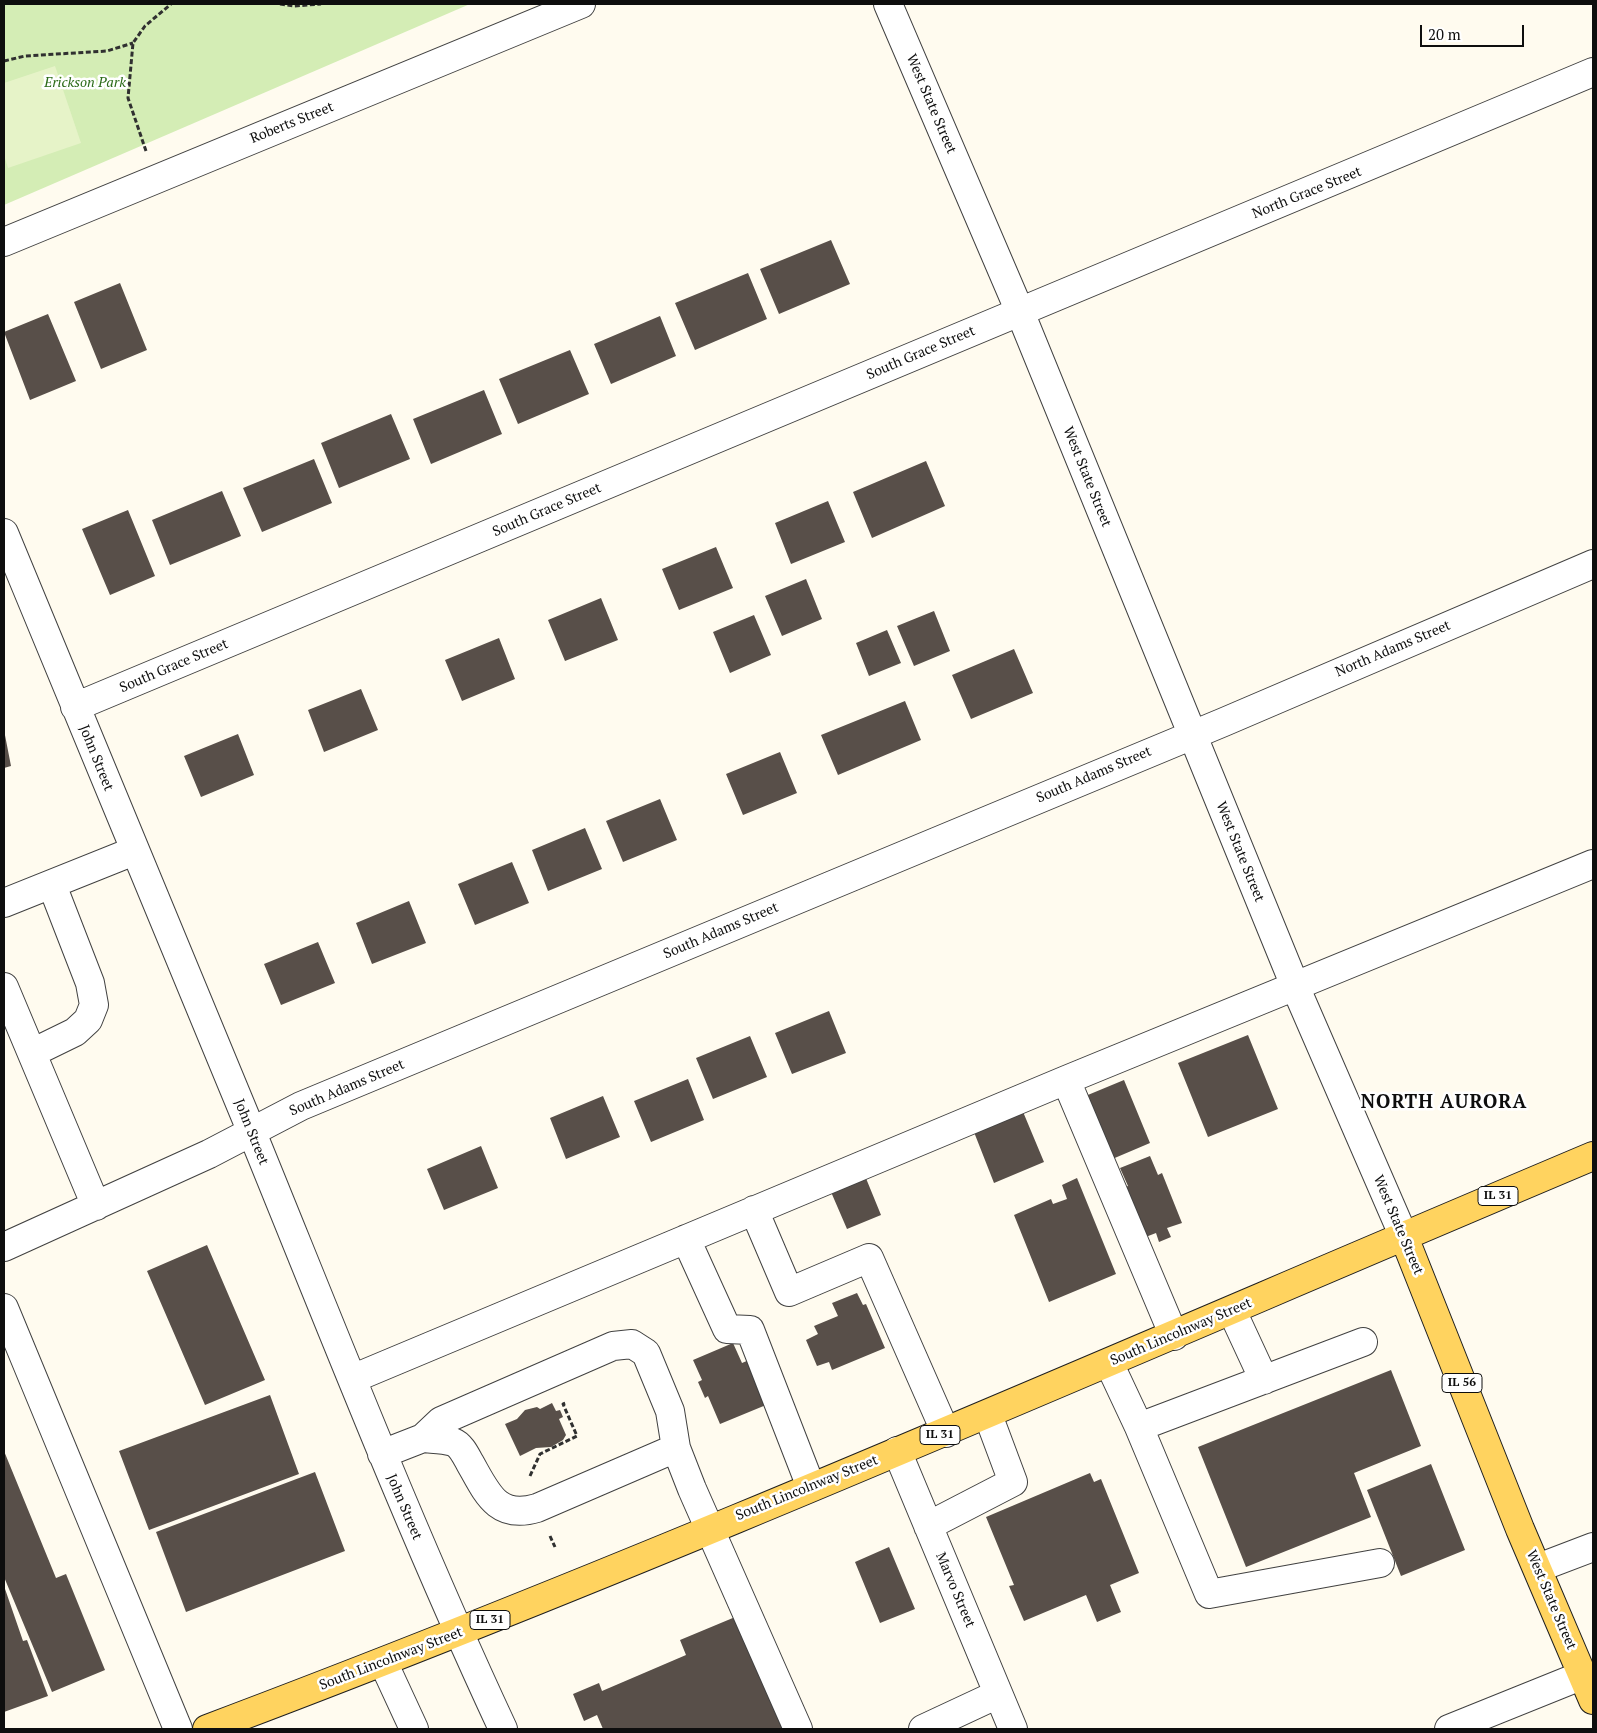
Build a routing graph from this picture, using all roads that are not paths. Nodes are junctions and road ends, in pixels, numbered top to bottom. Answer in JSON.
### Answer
{"nodes":[{"id":1,"x":581,"y":4,"type":"edge"},
{"id":2,"x":888,"y":4,"type":"edge"},
{"id":3,"x":1593,"y":72,"type":"edge"},
{"id":4,"x":4,"y":242,"type":"edge"},
{"id":5,"x":1020,"y":312,"type":"junction"},
{"id":6,"x":4,"y":533,"type":"edge"},
{"id":7,"x":1593,"y":564,"type":"edge"},
{"id":8,"x":75,"y":707,"type":"junction"},
{"id":9,"x":1192,"y":734,"type":"junction"},
{"id":10,"x":134,"y":852,"type":"junction"},
{"id":11,"x":1593,"y":864,"type":"edge"},
{"id":12,"x":52,"y":885,"type":"junction"},
{"id":13,"x":4,"y":903,"type":"edge"},
{"id":14,"x":1295,"y":986,"type":"junction"},
{"id":15,"x":4,"y":987,"type":"edge"},
{"id":16,"x":32,"y":1053,"type":"junction"},
{"id":17,"x":1066,"y":1080,"type":"junction"},
{"id":18,"x":251,"y":1132,"type":"junction"},
{"id":19,"x":1593,"y":1156,"type":"edge"},
{"id":20,"x":96,"y":1206,"type":"junction"},
{"id":21,"x":754,"y":1210,"type":"junction"},
{"id":22,"x":1404,"y":1237,"type":"junction"},
{"id":23,"x":6,"y":1239,"type":"edge"},
{"id":24,"x":686,"y":1239,"type":"junction"},
{"id":25,"x":4,"y":1308,"type":"edge"},
{"id":26,"x":1232,"y":1311,"type":"junction"},
{"id":27,"x":1174,"y":1336,"type":"junction"},
{"id":28,"x":1363,"y":1342,"type":"dead end"},
{"id":29,"x":1109,"y":1363,"type":"junction"},
{"id":30,"x":352,"y":1379,"type":"junction"},
{"id":31,"x":1264,"y":1380,"type":"junction"},
{"id":32,"x":988,"y":1415,"type":"junction"},
{"id":33,"x":1139,"y":1427,"type":"junction"},
{"id":34,"x":946,"y":1433,"type":"junction"},
{"id":35,"x":422,"y":1438,"type":"junction"},
{"id":36,"x":676,"y":1448,"type":"junction"},
{"id":37,"x":897,"y":1451,"type":"junction"},
{"id":38,"x":382,"y":1454,"type":"junction"},
{"id":39,"x":810,"y":1487,"type":"junction"},
{"id":40,"x":928,"y":1526,"type":"junction"},
{"id":41,"x":709,"y":1529,"type":"junction"},
{"id":42,"x":1593,"y":1547,"type":"edge"},
{"id":43,"x":1380,"y":1563,"type":"dead end"},
{"id":44,"x":1538,"y":1568,"type":"junction"},
{"id":45,"x":458,"y":1634,"type":"junction"},
{"id":46,"x":383,"y":1662,"type":"junction"},
{"id":47,"x":1583,"y":1675,"type":"junction"},
{"id":48,"x":998,"y":1694,"type":"junction"},
{"id":49,"x":1593,"y":1700,"type":"edge"},
{"id":50,"x":178,"y":1729,"type":"edge"},
{"id":51,"x":207,"y":1729,"type":"edge"},
{"id":52,"x":414,"y":1729,"type":"edge"},
{"id":53,"x":503,"y":1729,"type":"edge"},
{"id":54,"x":798,"y":1729,"type":"edge"},
{"id":55,"x":923,"y":1729,"type":"edge"},
{"id":56,"x":1013,"y":1729,"type":"edge"},
{"id":57,"x":1449,"y":1729,"type":"edge"}],
"edges":[{"from":1,"to":4,"type":"street","name":"Roberts Street"},
{"from":2,"to":5,"type":"street","name":"West State Street"},
{"from":3,"to":5,"type":"street","name":"North Grace Street"},
{"from":5,"to":8,"type":"street","name":"South Grace Street"},
{"from":5,"to":9,"type":"street","name":"West State Street"},
{"from":6,"to":8,"type":"street","name":"John Street"},
{"from":7,"to":9,"type":"street","name":"North Adams Street"},
{"from":8,"to":10,"type":"street","name":"John Street"},
{"from":9,"to":14,"type":"street","name":"West State Street"},
{"from":9,"to":18,"type":"street","name":"South Adams Street"},
{"from":10,"to":12,"type":"street"},
{"from":10,"to":18,"type":"street","name":"John Street"},
{"from":11,"to":14,"type":"street"},
{"from":12,"to":13,"type":"street"},
{"from":12,"to":16,"type":"street"},
{"from":14,"to":17,"type":"street"},
{"from":14,"to":22,"type":"street","name":"West State Street"},
{"from":15,"to":16,"type":"street"},
{"from":16,"to":20,"type":"street"},
{"from":17,"to":21,"type":"street"},
{"from":17,"to":27,"type":"street"},
{"from":18,"to":20,"type":"street","name":"South Adams Street"},
{"from":18,"to":30,"type":"street","name":"John Street"},
{"from":19,"to":22,"type":"main road","number":"IL 31"},
{"from":20,"to":23,"type":"street","name":"South Adams Street"},
{"from":21,"to":24,"type":"street"},
{"from":21,"to":34,"type":"street"},
{"from":22,"to":26,"type":"main road","name":"South Lincolnway Street","number":"IL 31"},
{"from":22,"to":44,"type":"main road","name":"West State Street","number":"IL 56"},
{"from":24,"to":30,"type":"street"},
{"from":24,"to":39,"type":"street"},
{"from":25,"to":50,"type":"street"},
{"from":26,"to":27,"type":"main road","name":"South Lincolnway Street","number":"IL 31"},
{"from":26,"to":31,"type":"street"},
{"from":27,"to":29,"type":"main road","name":"South Lincolnway Street","number":"IL 31"},
{"from":28,"to":31,"type":"street"},
{"from":29,"to":32,"type":"main road","name":"South Lincolnway Street","number":"IL 31"},
{"from":29,"to":33,"type":"street"},
{"from":30,"to":38,"type":"street","name":"John Street"},
{"from":31,"to":33,"type":"street"},
{"from":32,"to":34,"type":"main road","name":"South Lincolnway Street","number":"IL 31"},
{"from":32,"to":40,"type":"street"},
{"from":33,"to":43,"type":"street"},
{"from":34,"to":37,"type":"main road","name":"South Lincolnway Street","number":"IL 31"},
{"from":35,"to":36,"type":"street"},
{"from":35,"to":36,"type":"street"},
{"from":35,"to":38,"type":"street"},
{"from":36,"to":41,"type":"street"},
{"from":37,"to":39,"type":"main road","name":"South Lincolnway Street","number":"IL 31"},
{"from":37,"to":40,"type":"street","name":"Marvo Street"},
{"from":38,"to":45,"type":"street","name":"John Street"},
{"from":39,"to":41,"type":"main road","name":"South Lincolnway Street","number":"IL 31"},
{"from":40,"to":48,"type":"street","name":"Marvo Street"},
{"from":41,"to":45,"type":"main road","name":"South Lincolnway Street","number":"IL 31"},
{"from":41,"to":54,"type":"street"},
{"from":42,"to":44,"type":"street"},
{"from":44,"to":47,"type":"main road","name":"West State Street","number":"IL 56"},
{"from":45,"to":46,"type":"main road","name":"South Lincolnway Street","number":"IL 31"},
{"from":45,"to":53,"type":"street","name":"John Street"},
{"from":46,"to":51,"type":"main road","name":"South Lincolnway Street","number":"IL 31"},
{"from":46,"to":52,"type":"street"},
{"from":47,"to":49,"type":"main road","name":"West State Street","number":"IL 56"},
{"from":47,"to":57,"type":"street"},
{"from":48,"to":55,"type":"street"},
{"from":48,"to":56,"type":"street","name":"Marvo Street"}]}
